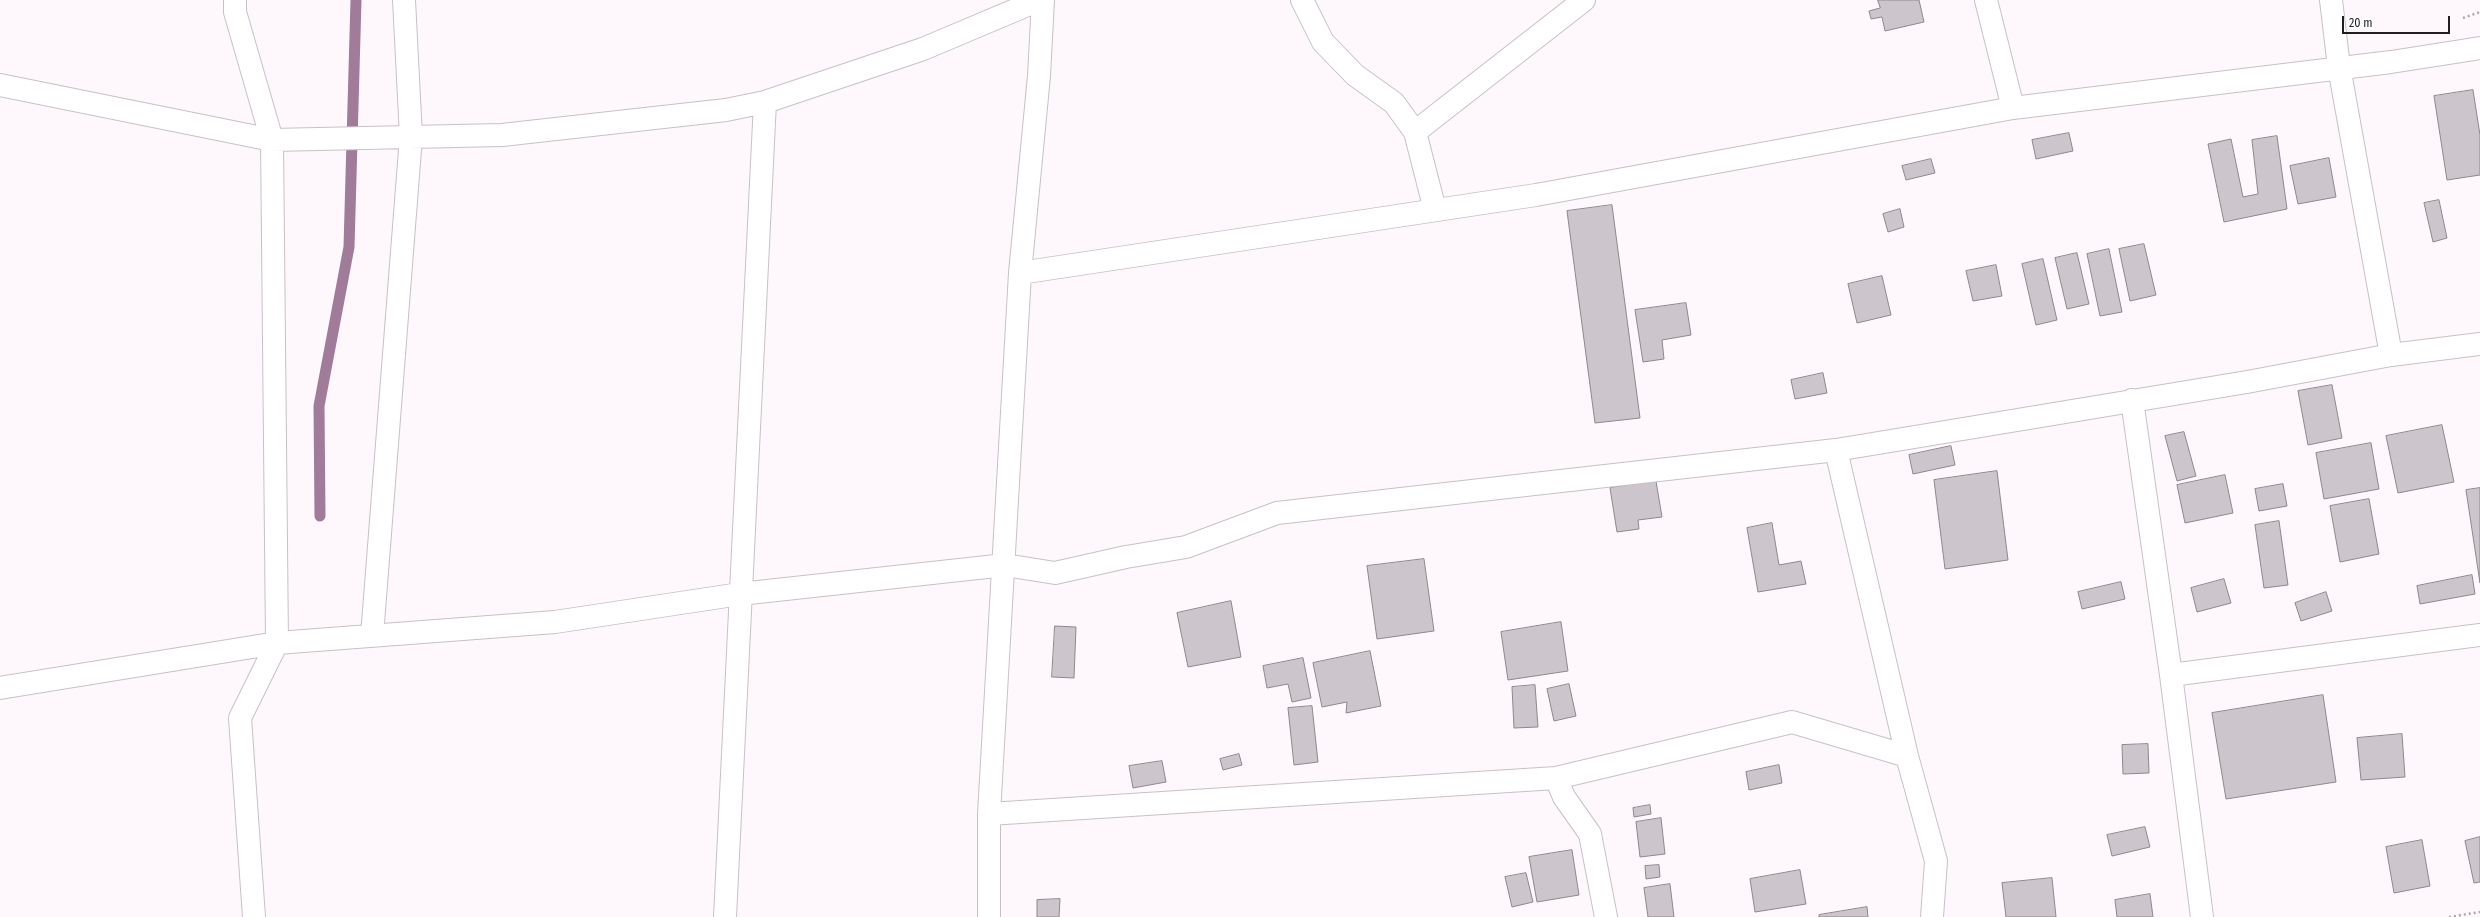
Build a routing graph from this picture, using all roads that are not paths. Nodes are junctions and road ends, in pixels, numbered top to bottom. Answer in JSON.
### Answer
{"nodes":[{"id":1,"x":235,"y":0,"type":"edge"},
{"id":2,"x":404,"y":0,"type":"edge"},
{"id":3,"x":1039,"y":0,"type":"edge"},
{"id":4,"x":1043,"y":0,"type":"edge"},
{"id":5,"x":1302,"y":0,"type":"edge"},
{"id":6,"x":1584,"y":0,"type":"edge"},
{"id":7,"x":1986,"y":0,"type":"edge"},
{"id":8,"x":2331,"y":0,"type":"edge"},
{"id":9,"x":2480,"y":48,"type":"edge"},
{"id":10,"x":2339,"y":67,"type":"junction"},
{"id":11,"x":0,"y":86,"type":"edge"},
{"id":12,"x":765,"y":102,"type":"junction"},
{"id":13,"x":2013,"y":108,"type":"junction"},
{"id":14,"x":1415,"y":132,"type":"junction"},
{"id":15,"x":411,"y":137,"type":"junction"},
{"id":16,"x":272,"y":140,"type":"junction"},
{"id":17,"x":1436,"y":210,"type":"junction"},
{"id":18,"x":1020,"y":273,"type":"junction"},
{"id":19,"x":2480,"y":344,"type":"edge"},
{"id":20,"x":2391,"y":355,"type":"junction"},
{"id":21,"x":2132,"y":400,"type":"junction"},
{"id":22,"x":1836,"y":450,"type":"junction"},
{"id":23,"x":1005,"y":565,"type":"junction"},
{"id":24,"x":740,"y":594,"type":"junction"},
{"id":25,"x":2480,"y":635,"type":"edge"},
{"id":26,"x":372,"y":636,"type":"junction"},
{"id":27,"x":278,"y":643,"type":"junction"},
{"id":28,"x":2171,"y":675,"type":"junction"},
{"id":29,"x":0,"y":688,"type":"edge"},
{"id":30,"x":1907,"y":756,"type":"junction"},
{"id":31,"x":1556,"y":778,"type":"junction"},
{"id":32,"x":989,"y":814,"type":"junction"},
{"id":33,"x":254,"y":917,"type":"edge"},
{"id":34,"x":725,"y":917,"type":"edge"},
{"id":35,"x":989,"y":917,"type":"edge"},
{"id":36,"x":1606,"y":917,"type":"edge"},
{"id":37,"x":1932,"y":917,"type":"edge"},
{"id":38,"x":2202,"y":917,"type":"edge"}],
"edges":[{"from":1,"to":16,"type":"street"},
{"from":2,"to":15,"type":"street"},
{"from":3,"to":12,"type":"street"},
{"from":4,"to":18,"type":"street"},
{"from":5,"to":14,"type":"street"},
{"from":6,"to":14,"type":"street"},
{"from":7,"to":13,"type":"street"},
{"from":8,"to":10,"type":"street"},
{"from":9,"to":10,"type":"street"},
{"from":10,"to":13,"type":"street"},
{"from":10,"to":20,"type":"street"},
{"from":11,"to":16,"type":"street"},
{"from":12,"to":15,"type":"street"},
{"from":12,"to":24,"type":"street"},
{"from":13,"to":17,"type":"street"},
{"from":14,"to":17,"type":"street"},
{"from":15,"to":16,"type":"street"},
{"from":15,"to":26,"type":"street"},
{"from":16,"to":27,"type":"street"},
{"from":17,"to":18,"type":"street"},
{"from":18,"to":23,"type":"street"},
{"from":19,"to":20,"type":"street"},
{"from":20,"to":21,"type":"street"},
{"from":21,"to":22,"type":"street"},
{"from":21,"to":28,"type":"street"},
{"from":22,"to":23,"type":"street"},
{"from":22,"to":30,"type":"street"},
{"from":23,"to":24,"type":"street"},
{"from":23,"to":32,"type":"street"},
{"from":24,"to":26,"type":"street"},
{"from":24,"to":34,"type":"street"},
{"from":25,"to":28,"type":"street"},
{"from":26,"to":27,"type":"street"},
{"from":27,"to":29,"type":"street"},
{"from":27,"to":33,"type":"street"},
{"from":28,"to":38,"type":"street"},
{"from":30,"to":31,"type":"street"},
{"from":30,"to":37,"type":"street"},
{"from":31,"to":32,"type":"street"},
{"from":31,"to":36,"type":"street"},
{"from":32,"to":35,"type":"street"}]}
